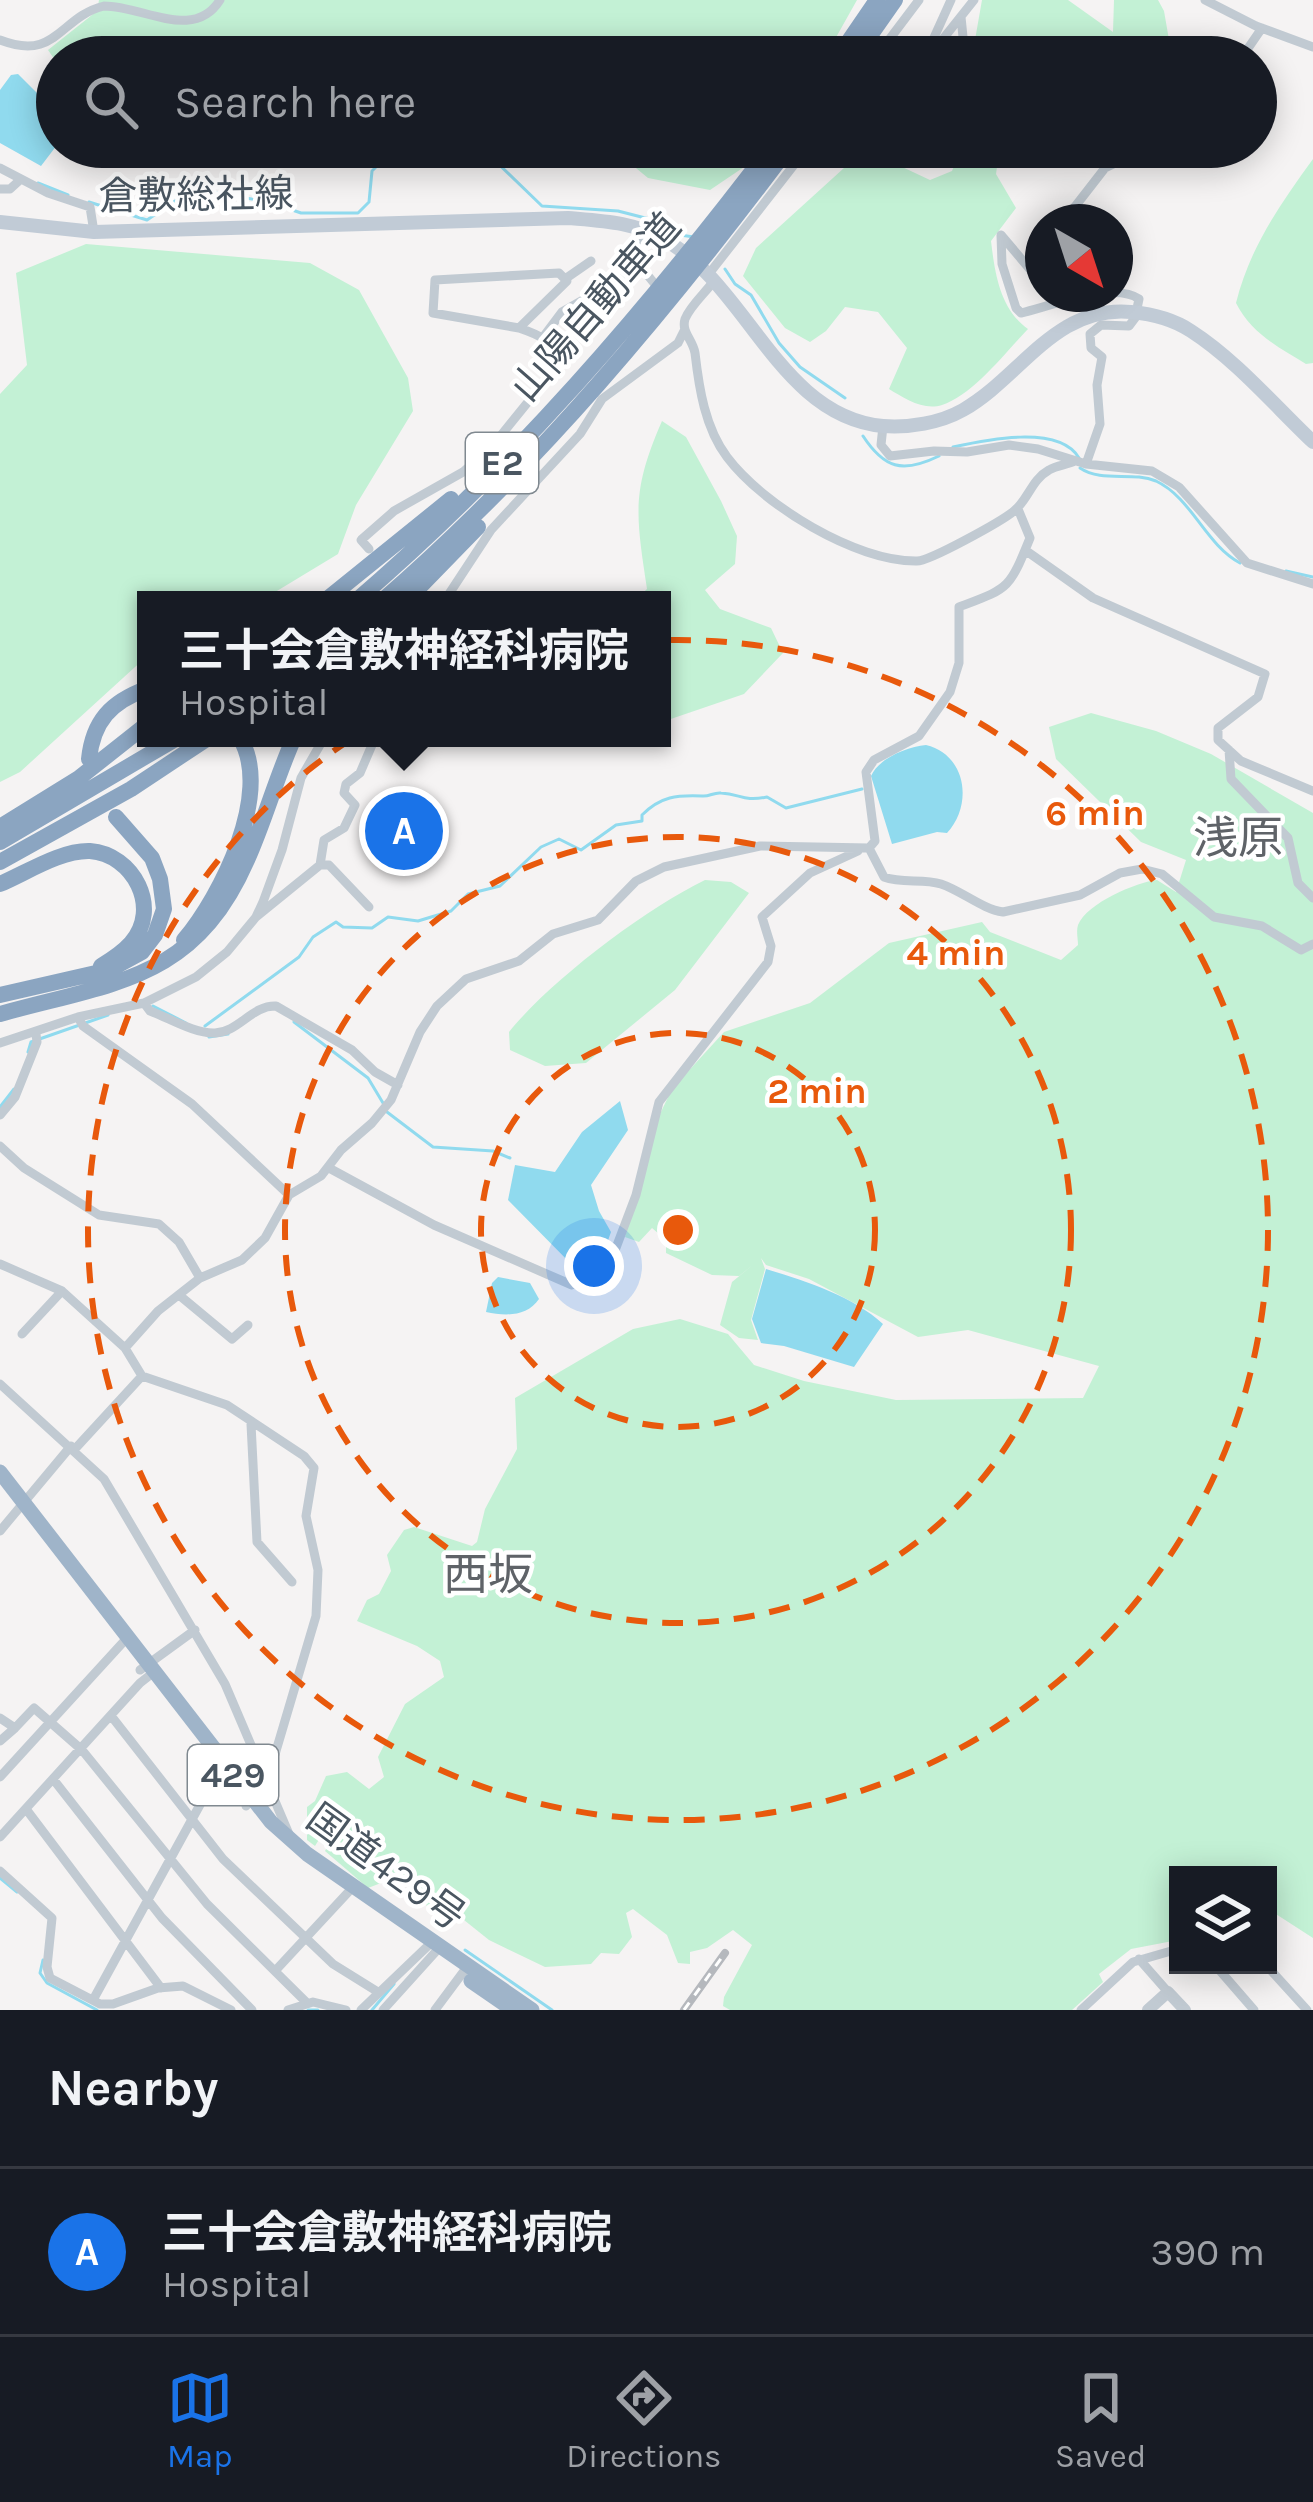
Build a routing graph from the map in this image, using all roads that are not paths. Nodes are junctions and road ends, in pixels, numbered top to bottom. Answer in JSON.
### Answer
{"nodes":[{"id":1,"x":220,"y":0,"type":"edge"},
{"id":2,"x":877,"y":0,"type":"edge"},
{"id":3,"x":895,"y":0,"type":"edge"},
{"id":4,"x":919,"y":0,"type":"edge"},
{"id":5,"x":952,"y":0,"type":"edge"},
{"id":6,"x":974,"y":0,"type":"edge"},
{"id":7,"x":1205,"y":0,"type":"edge"},
{"id":8,"x":961,"y":17,"type":"junction"},
{"id":9,"x":1262,"y":28,"type":"junction"},
{"id":10,"x":59,"y":36,"type":"edge"},
{"id":11,"x":852,"y":36,"type":"edge"},
{"id":12,"x":870,"y":36,"type":"edge"},
{"id":13,"x":892,"y":36,"type":"edge"},
{"id":14,"x":939,"y":36,"type":"edge"},
{"id":15,"x":946,"y":36,"type":"edge"},
{"id":16,"x":963,"y":36,"type":"edge"},
{"id":17,"x":1256,"y":36,"type":"edge"},
{"id":18,"x":0,"y":40,"type":"edge"},
{"id":19,"x":36,"y":44,"type":"edge"},
{"id":20,"x":1313,"y":47,"type":"edge"},
{"id":21,"x":0,"y":168,"type":"edge"},
{"id":22,"x":755,"y":168,"type":"edge"},
{"id":23,"x":771,"y":168,"type":"edge"},
{"id":24,"x":792,"y":168,"type":"edge"},
{"id":25,"x":1105,"y":168,"type":"edge"},
{"id":26,"x":21,"y":179,"type":"junction"},
{"id":27,"x":0,"y":189,"type":"edge"},
{"id":28,"x":1077,"y":204,"type":"edge"},
{"id":29,"x":0,"y":222,"type":"edge"},
{"id":30,"x":639,"y":228,"type":"junction"},
{"id":31,"x":94,"y":232,"type":"junction"},
{"id":32,"x":591,"y":261,"type":"dead end"},
{"id":33,"x":1025,"y":263,"type":"edge"},
{"id":34,"x":640,"y":267,"type":"junction"},
{"id":35,"x":565,"y":279,"type":"junction"},
{"id":36,"x":710,"y":279,"type":"junction"},
{"id":37,"x":1133,"y":295,"type":"edge"},
{"id":38,"x":1025,"y":309,"type":"edge"},
{"id":39,"x":1137,"y":312,"type":"junction"},
{"id":40,"x":642,"y":322,"type":"junction"},
{"id":41,"x":684,"y":326,"type":"junction"},
{"id":42,"x":518,"y":328,"type":"junction"},
{"id":43,"x":544,"y":336,"type":"junction"},
{"id":44,"x":597,"y":374,"type":"junction"},
{"id":45,"x":883,"y":426,"type":"junction"},
{"id":46,"x":1313,"y":442,"type":"edge"},
{"id":47,"x":1080,"y":462,"type":"junction"},
{"id":48,"x":1018,"y":509,"type":"junction"},
{"id":49,"x":369,"y":549,"type":"dead end"},
{"id":50,"x":1025,"y":550,"type":"junction"},
{"id":51,"x":1313,"y":584,"type":"edge"},
{"id":52,"x":337,"y":591,"type":"edge"},
{"id":53,"x":367,"y":591,"type":"edge"},
{"id":54,"x":393,"y":591,"type":"edge"},
{"id":55,"x":416,"y":591,"type":"edge"},
{"id":56,"x":451,"y":591,"type":"edge"},
{"id":57,"x":137,"y":692,"type":"edge"},
{"id":58,"x":137,"y":732,"type":"edge"},
{"id":59,"x":162,"y":747,"type":"edge"},
{"id":60,"x":194,"y":747,"type":"edge"},
{"id":61,"x":246,"y":747,"type":"edge"},
{"id":62,"x":290,"y":747,"type":"edge"},
{"id":63,"x":319,"y":747,"type":"edge"},
{"id":64,"x":371,"y":747,"type":"edge"},
{"id":65,"x":1229,"y":751,"type":"junction"},
{"id":66,"x":89,"y":759,"type":"dead end"},
{"id":67,"x":1313,"y":790,"type":"edge"},
{"id":68,"x":116,"y":817,"type":"dead end"},
{"id":69,"x":0,"y":827,"type":"edge"},
{"id":70,"x":0,"y":842,"type":"edge"},
{"id":71,"x":869,"y":848,"type":"junction"},
{"id":72,"x":0,"y":862,"type":"edge"},
{"id":73,"x":320,"y":866,"type":"junction"},
{"id":74,"x":0,"y":884,"type":"edge"},
{"id":75,"x":1313,"y":898,"type":"edge"},
{"id":76,"x":369,"y":908,"type":"dead end"},
{"id":77,"x":256,"y":917,"type":"junction"},
{"id":78,"x":1313,"y":944,"type":"edge"},
{"id":79,"x":168,"y":959,"type":"junction"},
{"id":80,"x":90,"y":973,"type":"junction"},
{"id":81,"x":0,"y":995,"type":"edge"},
{"id":82,"x":146,"y":1006,"type":"junction"},
{"id":83,"x":0,"y":1014,"type":"edge"},
{"id":84,"x":79,"y":1020,"type":"junction"},
{"id":85,"x":37,"y":1038,"type":"junction"},
{"id":86,"x":0,"y":1043,"type":"edge"},
{"id":87,"x":398,"y":1085,"type":"junction"},
{"id":88,"x":0,"y":1115,"type":"edge"},
{"id":89,"x":0,"y":1146,"type":"edge"},
{"id":90,"x":329,"y":1168,"type":"junction"},
{"id":91,"x":289,"y":1195,"type":"junction"},
{"id":92,"x":0,"y":1264,"type":"edge"},
{"id":93,"x":200,"y":1277,"type":"junction"},
{"id":94,"x":62,"y":1291,"type":"junction"},
{"id":95,"x":179,"y":1295,"type":"junction"},
{"id":96,"x":248,"y":1325,"type":"dead end"},
{"id":97,"x":22,"y":1334,"type":"dead end"},
{"id":98,"x":124,"y":1348,"type":"junction"},
{"id":99,"x":142,"y":1376,"type":"junction"},
{"id":100,"x":0,"y":1384,"type":"edge"},
{"id":101,"x":251,"y":1424,"type":"junction"},
{"id":102,"x":72,"y":1448,"type":"junction"},
{"id":103,"x":0,"y":1472,"type":"edge"},
{"id":104,"x":0,"y":1488,"type":"edge"},
{"id":105,"x":19,"y":1505,"type":"junction"},
{"id":106,"x":0,"y":1531,"type":"edge"},
{"id":107,"x":292,"y":1582,"type":"dead end"},
{"id":108,"x":195,"y":1630,"type":"junction"},
{"id":109,"x":124,"y":1640,"type":"junction"},
{"id":110,"x":147,"y":1671,"type":"junction"},
{"id":111,"x":112,"y":1717,"type":"junction"},
{"id":112,"x":0,"y":1718,"type":"edge"},
{"id":113,"x":49,"y":1721,"type":"junction"},
{"id":114,"x":15,"y":1728,"type":"junction"},
{"id":115,"x":0,"y":1741,"type":"edge"},
{"id":116,"x":82,"y":1750,"type":"junction"},
{"id":117,"x":224,"y":1771,"type":"junction"},
{"id":118,"x":0,"y":1777,"type":"edge"},
{"id":119,"x":268,"y":1778,"type":"junction"},
{"id":120,"x":53,"y":1779,"type":"junction"},
{"id":121,"x":249,"y":1803,"type":"junction"},
{"id":122,"x":26,"y":1809,"type":"junction"},
{"id":123,"x":194,"y":1817,"type":"junction"},
{"id":124,"x":0,"y":1837,"type":"edge"},
{"id":125,"x":290,"y":1839,"type":"junction"},
{"id":126,"x":170,"y":1859,"type":"junction"},
{"id":127,"x":0,"y":1871,"type":"edge"},
{"id":128,"x":350,"y":1891,"type":"junction"},
{"id":129,"x":148,"y":1899,"type":"junction"},
{"id":130,"x":305,"y":1938,"type":"junction"},
{"id":131,"x":126,"y":1939,"type":"junction"},
{"id":132,"x":433,"y":1948,"type":"junction"},
{"id":133,"x":1169,"y":1951,"type":"edge"},
{"id":134,"x":1139,"y":1959,"type":"junction"},
{"id":135,"x":275,"y":1971,"type":"junction"},
{"id":136,"x":464,"y":1971,"type":"junction"},
{"id":137,"x":1223,"y":1974,"type":"edge"},
{"id":138,"x":1274,"y":1974,"type":"edge"},
{"id":139,"x":161,"y":1988,"type":"junction"},
{"id":140,"x":378,"y":1992,"type":"junction"},
{"id":141,"x":1168,"y":1992,"type":"junction"},
{"id":142,"x":306,"y":2002,"type":"junction"},
{"id":143,"x":505,"y":2004,"type":"edge"},
{"id":144,"x":99,"y":2005,"type":"edge"},
{"id":145,"x":231,"y":2010,"type":"edge"},
{"id":146,"x":252,"y":2010,"type":"edge"},
{"id":147,"x":289,"y":2010,"type":"edge"},
{"id":148,"x":346,"y":2010,"type":"edge"},
{"id":149,"x":362,"y":2010,"type":"edge"},
{"id":150,"x":383,"y":2010,"type":"edge"},
{"id":151,"x":435,"y":2010,"type":"edge"},
{"id":152,"x":532,"y":2010,"type":"edge"},
{"id":153,"x":1081,"y":2010,"type":"edge"},
{"id":154,"x":1148,"y":2010,"type":"edge"},
{"id":155,"x":1185,"y":2010,"type":"edge"},
{"id":156,"x":1254,"y":2010,"type":"edge"},
{"id":157,"x":1307,"y":2010,"type":"edge"}],
"edges":[{"from":1,"to":10,"type":"street"},
{"from":2,"to":11,"type":"highway"},
{"from":3,"to":12,"type":"highway"},
{"from":4,"to":13,"type":"street"},
{"from":5,"to":14,"type":"street"},
{"from":6,"to":8,"type":"street"},
{"from":7,"to":9,"type":"street"},
{"from":8,"to":15,"type":"street"},
{"from":8,"to":16,"type":"street"},
{"from":9,"to":17,"type":"street"},
{"from":9,"to":20,"type":"street"},
{"from":18,"to":19,"type":"street"},
{"from":21,"to":26,"type":"street"},
{"from":22,"to":40,"type":"highway","name":"山陽自動車道","number":"E2"},
{"from":23,"to":40,"type":"highway","name":"山陽自動車道","number":"E2"},
{"from":24,"to":36,"type":"street"},
{"from":25,"to":28,"type":"street"},
{"from":26,"to":27,"type":"street"},
{"from":26,"to":31,"type":"street"},
{"from":29,"to":31,"type":"main road","name":"倉敷総社線"},
{"from":30,"to":31,"type":"main road","name":"倉敷総社線"},
{"from":30,"to":34,"type":"street"},
{"from":30,"to":36,"type":"main road","name":"倉敷総社線"},
{"from":32,"to":35,"type":"street"},
{"from":33,"to":38,"type":"street"},
{"from":34,"to":41,"type":"street"},
{"from":34,"to":43,"type":"street"},
{"from":35,"to":42,"type":"street"},
{"from":35,"to":42,"type":"street"},
{"from":36,"to":41,"type":"street"},
{"from":36,"to":45,"type":"main road","name":"倉敷総社線"},
{"from":37,"to":39,"type":"street"},
{"from":39,"to":45,"type":"main road","name":"倉敷総社線"},
{"from":39,"to":46,"type":"main road","name":"倉敷総社線"},
{"from":39,"to":47,"type":"street"},
{"from":40,"to":44,"type":"highway","name":"山陽自動車道","number":"E2"},
{"from":41,"to":48,"type":"street"},
{"from":41,"to":56,"type":"street"},
{"from":42,"to":43,"type":"street"},
{"from":43,"to":49,"type":"street"},
{"from":44,"to":52,"type":"highway"},
{"from":44,"to":53,"type":"highway","name":"山陽自動車道","number":"E2"},
{"from":44,"to":54,"type":"highway","name":"山陽自動車道","number":"E2"},
{"from":44,"to":55,"type":"highway"},
{"from":45,"to":47,"type":"street"},
{"from":47,"to":48,"type":"street"},
{"from":47,"to":51,"type":"street"},
{"from":48,"to":50,"type":"street"},
{"from":50,"to":65,"type":"street"},
{"from":50,"to":71,"type":"street"},
{"from":57,"to":66,"type":"highway"},
{"from":58,"to":69,"type":"highway"},
{"from":59,"to":70,"type":"highway"},
{"from":60,"to":72,"type":"highway"},
{"from":61,"to":79,"type":"highway"},
{"from":62,"to":79,"type":"highway"},
{"from":63,"to":77,"type":"street"},
{"from":64,"to":73,"type":"street"},
{"from":65,"to":67,"type":"street"},
{"from":65,"to":75,"type":"street"},
{"from":68,"to":80,"type":"highway"},
{"from":71,"to":78,"type":"street"},
{"from":71,"to":87,"type":"street"},
{"from":71,"to":90,"type":"street"},
{"from":73,"to":76,"type":"street"},
{"from":73,"to":77,"type":"street"},
{"from":74,"to":80,"type":"highway"},
{"from":77,"to":82,"type":"street"},
{"from":79,"to":83,"type":"highway"},
{"from":80,"to":81,"type":"highway"},
{"from":82,"to":84,"type":"street"},
{"from":82,"to":87,"type":"street"},
{"from":84,"to":85,"type":"street"},
{"from":84,"to":91,"type":"street"},
{"from":85,"to":86,"type":"street"},
{"from":85,"to":88,"type":"street"},
{"from":87,"to":90,"type":"street"},
{"from":89,"to":93,"type":"street"},
{"from":90,"to":91,"type":"street"},
{"from":91,"to":93,"type":"street"},
{"from":92,"to":94,"type":"street"},
{"from":93,"to":95,"type":"street"},
{"from":94,"to":97,"type":"street"},
{"from":94,"to":98,"type":"street"},
{"from":95,"to":96,"type":"street"},
{"from":95,"to":98,"type":"street"},
{"from":98,"to":99,"type":"street"},
{"from":99,"to":101,"type":"street"},
{"from":99,"to":102,"type":"street"},
{"from":100,"to":102,"type":"street"},
{"from":101,"to":107,"type":"street"},
{"from":101,"to":119,"type":"street"},
{"from":102,"to":105,"type":"street"},
{"from":102,"to":108,"type":"street"},
{"from":103,"to":105,"type":"highway","name":"国道429号","number":"429"},
{"from":104,"to":105,"type":"highway","name":"国道429号","number":"429"},
{"from":105,"to":106,"type":"street"},
{"from":105,"to":109,"type":"highway","name":"国道429号","number":"429"},
{"from":108,"to":110,"type":"street"},
{"from":108,"to":119,"type":"street"},
{"from":109,"to":110,"type":"highway","name":"国道429号","number":"429"},
{"from":109,"to":113,"type":"street"},
{"from":110,"to":111,"type":"street"},
{"from":110,"to":117,"type":"highway","name":"国道429号","number":"429"},
{"from":111,"to":116,"type":"street"},
{"from":111,"to":123,"type":"street"},
{"from":112,"to":114,"type":"street"},
{"from":113,"to":114,"type":"street"},
{"from":113,"to":116,"type":"street"},
{"from":113,"to":118,"type":"street"},
{"from":114,"to":115,"type":"street"},
{"from":116,"to":120,"type":"street"},
{"from":116,"to":126,"type":"street"},
{"from":117,"to":121,"type":"highway","name":"国道429号","number":"429"},
{"from":117,"to":123,"type":"street"},
{"from":119,"to":121,"type":"street"},
{"from":119,"to":125,"type":"street"},
{"from":120,"to":122,"type":"street"},
{"from":120,"to":129,"type":"street"},
{"from":121,"to":125,"type":"highway","name":"国道429号","number":"429"},
{"from":121,"to":128,"type":"highway","name":"国道429号","number":"429"},
{"from":122,"to":124,"type":"street"},
{"from":122,"to":131,"type":"street"},
{"from":123,"to":126,"type":"street"},
{"from":123,"to":130,"type":"street"},
{"from":125,"to":128,"type":"highway","name":"国道429号","number":"429"},
{"from":126,"to":129,"type":"street"},
{"from":126,"to":135,"type":"street"},
{"from":127,"to":144,"type":"street"},
{"from":128,"to":130,"type":"street"},
{"from":128,"to":132,"type":"highway","name":"国道429号","number":"429"},
{"from":129,"to":131,"type":"street"},
{"from":129,"to":146,"type":"street"},
{"from":130,"to":135,"type":"street"},
{"from":130,"to":140,"type":"street"},
{"from":131,"to":139,"type":"street"},
{"from":131,"to":144,"type":"street"},
{"from":132,"to":136,"type":"highway","name":"国道429号","number":"429"},
{"from":132,"to":140,"type":"street"},
{"from":132,"to":150,"type":"street"},
{"from":133,"to":134,"type":"street"},
{"from":134,"to":141,"type":"street"},
{"from":134,"to":153,"type":"street"},
{"from":135,"to":142,"type":"street"},
{"from":136,"to":143,"type":"highway","name":"国道429号","number":"429"},
{"from":136,"to":151,"type":"street"},
{"from":137,"to":156,"type":"street"},
{"from":138,"to":157,"type":"street"},
{"from":139,"to":144,"type":"street"},
{"from":139,"to":145,"type":"street"},
{"from":140,"to":149,"type":"street"},
{"from":141,"to":154,"type":"street"},
{"from":141,"to":155,"type":"street"},
{"from":142,"to":147,"type":"street"},
{"from":142,"to":148,"type":"street"},
{"from":143,"to":152,"type":"highway","name":"国道429号","number":"429"}]}
